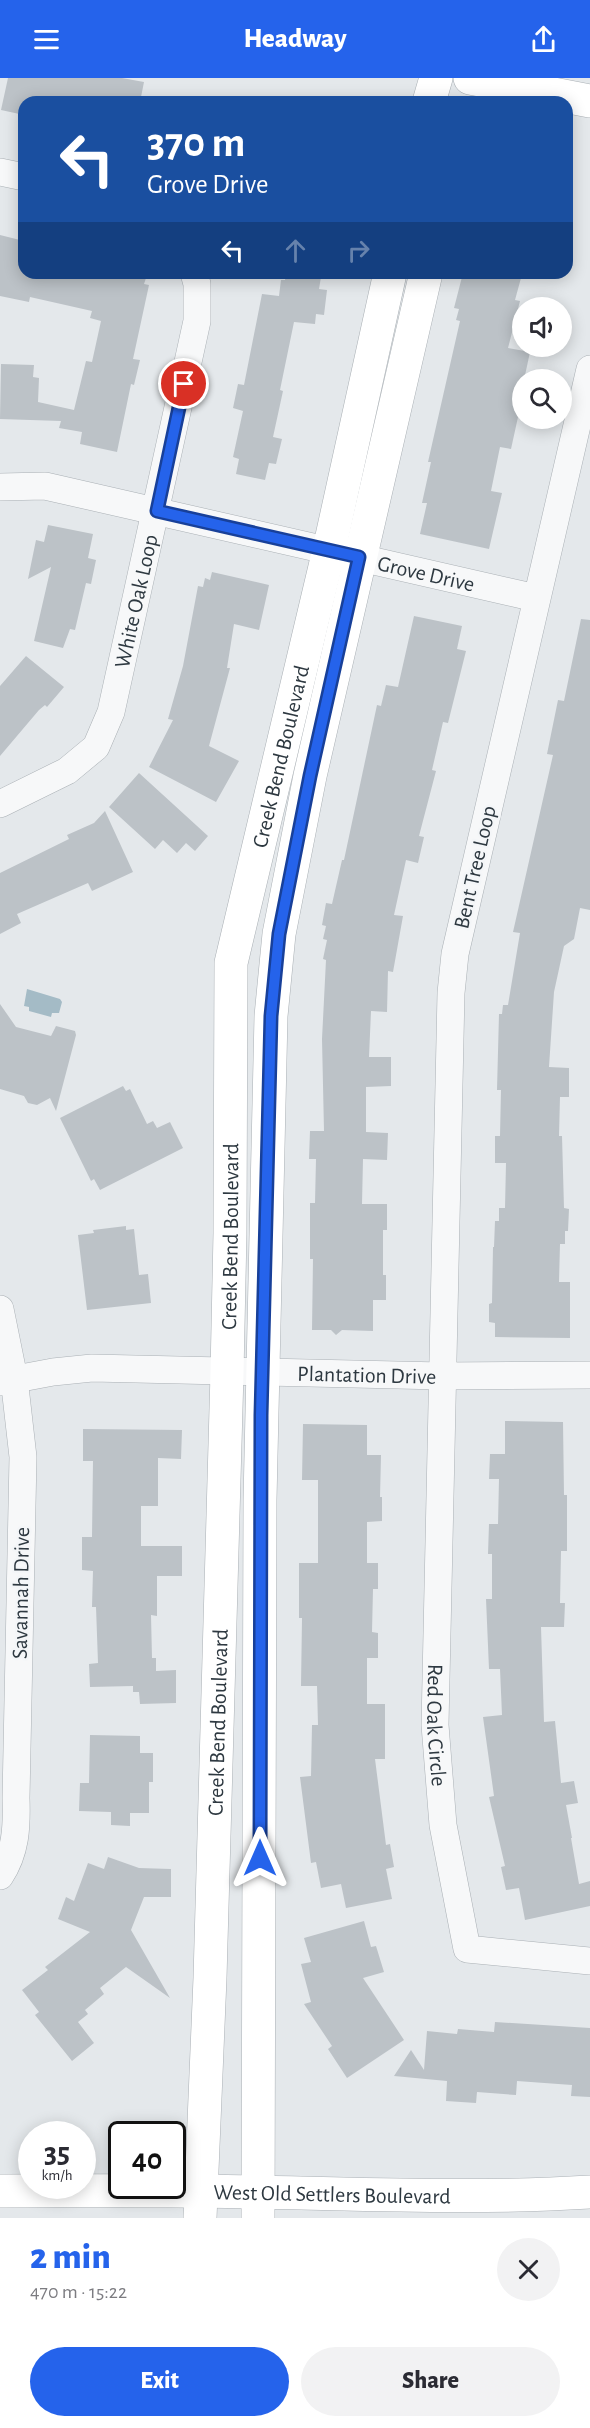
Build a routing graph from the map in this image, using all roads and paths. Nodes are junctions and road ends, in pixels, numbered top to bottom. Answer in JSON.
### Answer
{"nodes":[{"id":1,"x":436,"y":78,"type":"edge"},
{"id":2,"x":472,"y":78,"type":"edge"},
{"id":3,"x":431,"y":96,"type":"edge"},
{"id":4,"x":468,"y":96,"type":"edge"},
{"id":5,"x":564,"y":96,"type":"edge"},
{"id":6,"x":573,"y":98,"type":"edge"},
{"id":7,"x":590,"y":101,"type":"edge"},
{"id":8,"x":0,"y":172,"type":"edge"},
{"id":9,"x":18,"y":176,"type":"edge"},
{"id":10,"x":196,"y":279,"type":"edge"},
{"id":11,"x":389,"y":279,"type":"edge"},
{"id":12,"x":424,"y":279,"type":"edge"},
{"id":13,"x":590,"y":369,"type":"edge"},
{"id":14,"x":0,"y":487,"type":"edge"},
{"id":15,"x":157,"y":511,"type":"junction"},
{"id":16,"x":344,"y":554,"type":"junction"},
{"id":17,"x":536,"y":598,"type":"junction"},
{"id":18,"x":0,"y":804,"type":"edge"},
{"id":19,"x":0,"y":1309,"type":"edge"},
{"id":20,"x":262,"y":1372,"type":"junction"},
{"id":21,"x":227,"y":1373,"type":"junction"},
{"id":22,"x":590,"y":1375,"type":"edge"},
{"id":23,"x":442,"y":1376,"type":"junction"},
{"id":24,"x":7,"y":1381,"type":"edge"},
{"id":25,"x":0,"y":1876,"type":"edge"},
{"id":26,"x":590,"y":1961,"type":"edge"},
{"id":27,"x":0,"y":2191,"type":"edge"},
{"id":28,"x":590,"y":2192,"type":"edge"},
{"id":29,"x":201,"y":2204,"type":"edge"},
{"id":30,"x":259,"y":2205,"type":"edge"}],
"edges":[{"from":1,"to":3,"type":"street"},
{"from":2,"to":4,"type":"street"},
{"from":2,"to":5,"type":"street"},
{"from":6,"to":7,"type":"street"},
{"from":8,"to":9,"type":"street"},
{"from":10,"to":15,"type":"street","name":"White Oak Loop"},
{"from":11,"to":16,"type":"street","name":"Creek Bend Boulevard"},
{"from":12,"to":16,"type":"street","name":"Creek Bend Boulevard"},
{"from":13,"to":17,"type":"street","name":"Bent Tree Loop"},
{"from":14,"to":15,"type":"street","name":"Grove Drive"},
{"from":15,"to":16,"type":"street","name":"Grove Drive"},
{"from":15,"to":18,"type":"street","name":"White Oak Loop"},
{"from":16,"to":17,"type":"street","name":"Grove Drive"},
{"from":16,"to":20,"type":"street","name":"Creek Bend Boulevard"},
{"from":16,"to":21,"type":"street","name":"Creek Bend Boulevard"},
{"from":17,"to":23,"type":"street","name":"Bent Tree Loop"},
{"from":19,"to":24,"type":"street","name":"Savannah Drive"},
{"from":20,"to":21,"type":"street","name":"Plantation Drive"},
{"from":20,"to":23,"type":"street","name":"Plantation Drive"},
{"from":20,"to":30,"type":"street","name":"Creek Bend Boulevard"},
{"from":21,"to":24,"type":"street","name":"Plantation Drive"},
{"from":21,"to":29,"type":"street","name":"Creek Bend Boulevard"},
{"from":22,"to":23,"type":"street","name":"Plantation Drive"},
{"from":23,"to":26,"type":"street","name":"Red Oak Circle"},
{"from":24,"to":25,"type":"street","name":"Savannah Drive"},
{"from":27,"to":29,"type":"street","name":"West Old Settlers Boulevard"},
{"from":28,"to":30,"type":"street","name":"West Old Settlers Boulevard"},
{"from":29,"to":30,"type":"street","name":"West Old Settlers Boulevard"}]}
